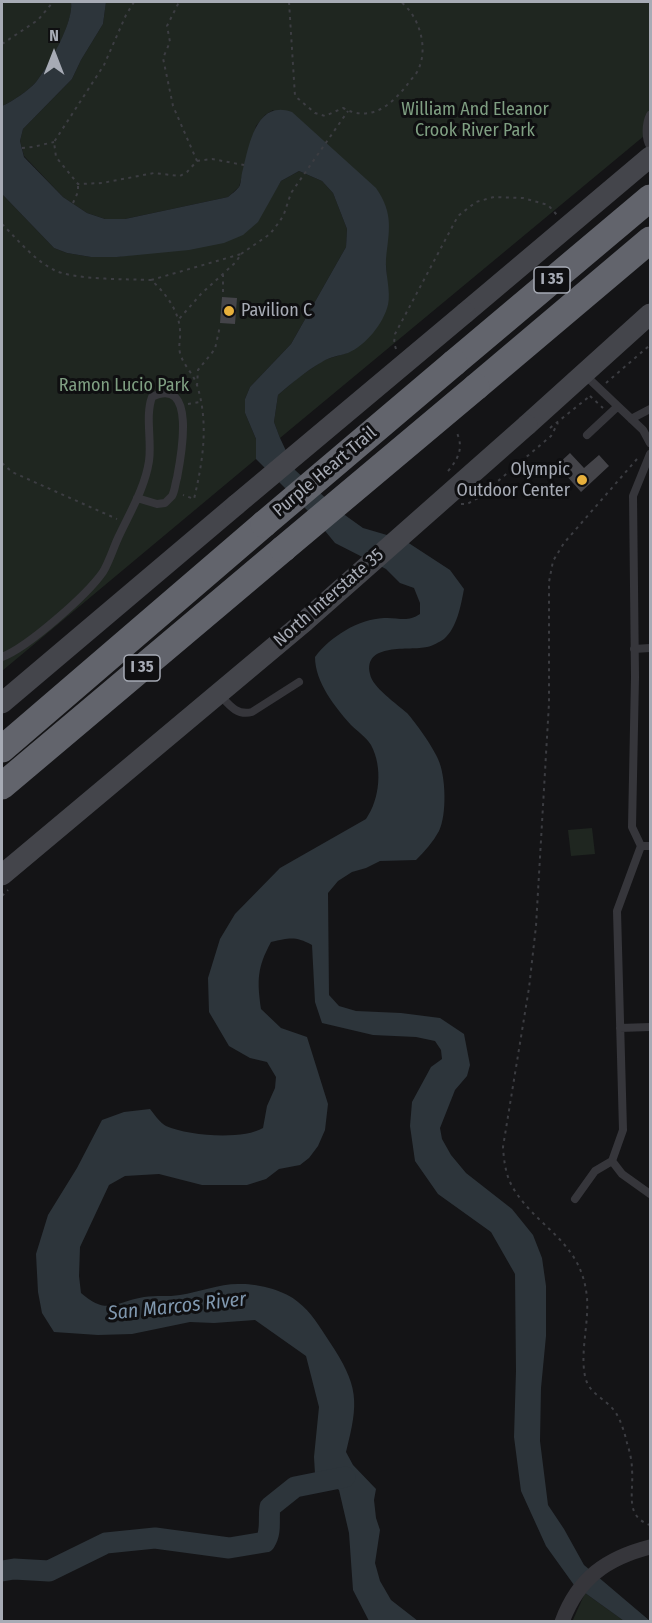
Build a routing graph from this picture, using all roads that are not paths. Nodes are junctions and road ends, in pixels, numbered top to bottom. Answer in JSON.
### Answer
{"nodes":[{"id":1,"x":651,"y":115,"type":"edge"},
{"id":2,"x":651,"y":146,"type":"edge"},
{"id":3,"x":651,"y":156,"type":"edge"},
{"id":4,"x":651,"y":198,"type":"edge"},
{"id":5,"x":651,"y":240,"type":"edge"},
{"id":6,"x":651,"y":314,"type":"edge"},
{"id":7,"x":592,"y":382,"type":"junction"},
{"id":8,"x":617,"y":407,"type":"junction"},
{"id":9,"x":651,"y":409,"type":"edge"},
{"id":10,"x":631,"y":419,"type":"junction"},
{"id":11,"x":587,"y":435,"type":"dead end"},
{"id":12,"x":651,"y":443,"type":"edge"},
{"id":13,"x":651,"y":454,"type":"edge"},
{"id":14,"x":137,"y":498,"type":"junction"},
{"id":15,"x":634,"y":648,"type":"junction"},
{"id":16,"x":651,"y":648,"type":"edge"},
{"id":17,"x":2,"y":657,"type":"edge"},
{"id":18,"x":299,"y":682,"type":"dead end"},
{"id":19,"x":218,"y":693,"type":"junction"},
{"id":20,"x":2,"y":703,"type":"edge"},
{"id":21,"x":2,"y":749,"type":"edge"},
{"id":22,"x":2,"y":786,"type":"edge"},
{"id":23,"x":640,"y":846,"type":"junction"},
{"id":24,"x":651,"y":846,"type":"edge"},
{"id":25,"x":2,"y":875,"type":"edge"},
{"id":26,"x":651,"y":1027,"type":"edge"},
{"id":27,"x":620,"y":1028,"type":"junction"},
{"id":28,"x":612,"y":1161,"type":"junction"},
{"id":29,"x":651,"y":1194,"type":"edge"},
{"id":30,"x":575,"y":1200,"type":"dead end"},
{"id":31,"x":651,"y":1547,"type":"edge"},
{"id":32,"x":562,"y":1622,"type":"edge"}],
"edges":[{"from":1,"to":2,"type":"lane"},
{"from":3,"to":20,"type":"main road","bridge":true},
{"from":4,"to":21,"type":"highway","name":"Purple Heart Trail","number":"I 35","bridge":true},
{"from":5,"to":22,"type":"highway","name":"Purple Heart Trail","number":"I 35","bridge":true},
{"from":6,"to":7,"type":"main road","name":"North Interstate 35"},
{"from":7,"to":8,"type":"lane"},
{"from":7,"to":19,"type":"main road","name":"North Interstate 35","bridge":true},
{"from":8,"to":10,"type":"lane"},
{"from":8,"to":11,"type":"lane"},
{"from":9,"to":10,"type":"lane"},
{"from":10,"to":12,"type":"lane"},
{"from":13,"to":15,"type":"lane"},
{"from":14,"to":14,"type":"lane"},
{"from":14,"to":17,"type":"lane"},
{"from":15,"to":16,"type":"lane"},
{"from":15,"to":23,"type":"lane"},
{"from":18,"to":19,"type":"lane"},
{"from":19,"to":25,"type":"main road","name":"North Interstate 35"},
{"from":23,"to":24,"type":"lane"},
{"from":23,"to":27,"type":"lane"},
{"from":26,"to":27,"type":"lane"},
{"from":27,"to":28,"type":"lane"},
{"from":28,"to":29,"type":"lane"},
{"from":28,"to":30,"type":"lane"},
{"from":31,"to":32,"type":"street"}]}
